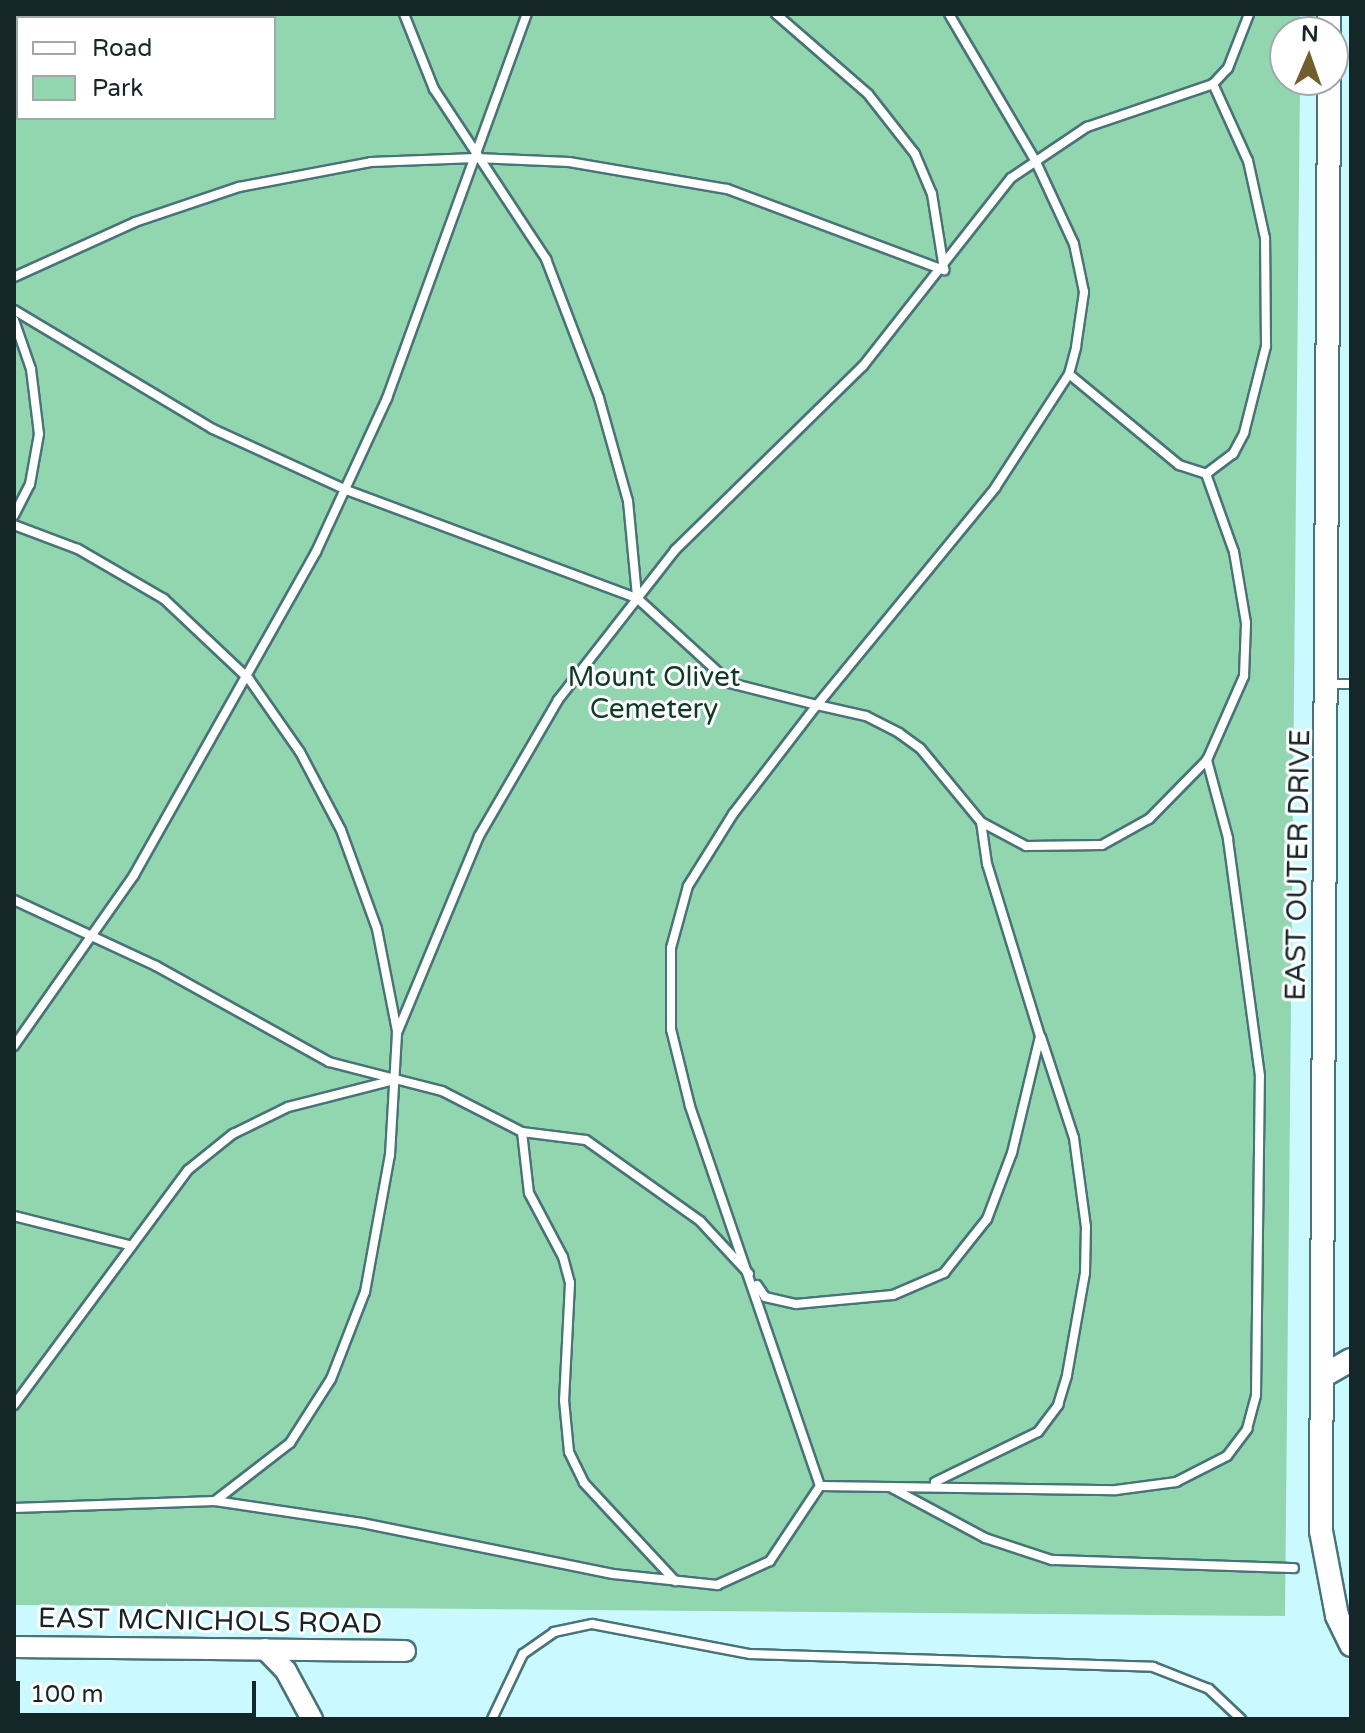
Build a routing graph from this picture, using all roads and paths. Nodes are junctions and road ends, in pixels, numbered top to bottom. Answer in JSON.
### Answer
{"nodes":[{"id":1,"x":404,"y":14,"type":"edge"},
{"id":2,"x":527,"y":14,"type":"edge"},
{"id":3,"x":776,"y":14,"type":"edge"},
{"id":4,"x":949,"y":14,"type":"edge"},
{"id":5,"x":1249,"y":14,"type":"edge"},
{"id":6,"x":1213,"y":84,"type":"junction"},
{"id":7,"x":1329,"y":96,"type":"edge"},
{"id":8,"x":476,"y":158,"type":"junction"},
{"id":9,"x":1035,"y":160,"type":"junction"},
{"id":10,"x":944,"y":270,"type":"junction"},
{"id":11,"x":14,"y":277,"type":"edge"},
{"id":12,"x":14,"y":310,"type":"edge"},
{"id":13,"x":14,"y":320,"type":"edge"},
{"id":14,"x":1069,"y":374,"type":"junction"},
{"id":15,"x":1206,"y":474,"type":"junction"},
{"id":16,"x":346,"y":490,"type":"junction"},
{"id":17,"x":14,"y":515,"type":"edge"},
{"id":18,"x":14,"y":525,"type":"edge"},
{"id":19,"x":637,"y":598,"type":"junction"},
{"id":20,"x":249,"y":679,"type":"junction"},
{"id":21,"x":1340,"y":684,"type":"edge"},
{"id":22,"x":817,"y":705,"type":"junction"},
{"id":23,"x":1207,"y":760,"type":"junction"},
{"id":24,"x":981,"y":822,"type":"junction"},
{"id":25,"x":14,"y":900,"type":"edge"},
{"id":26,"x":94,"y":934,"type":"junction"},
{"id":27,"x":397,"y":1033,"type":"junction"},
{"id":28,"x":1040,"y":1036,"type":"junction"},
{"id":29,"x":14,"y":1046,"type":"edge"},
{"id":30,"x":395,"y":1080,"type":"junction"},
{"id":31,"x":522,"y":1132,"type":"junction"},
{"id":32,"x":14,"y":1216,"type":"edge"},
{"id":33,"x":129,"y":1245,"type":"junction"},
{"id":34,"x":753,"y":1278,"type":"junction"},
{"id":35,"x":1351,"y":1360,"type":"edge"},
{"id":36,"x":1323,"y":1376,"type":"junction"},
{"id":37,"x":14,"y":1405,"type":"edge"},
{"id":38,"x":930,"y":1484,"type":"junction"},
{"id":39,"x":820,"y":1486,"type":"junction"},
{"id":40,"x":889,"y":1487,"type":"junction"},
{"id":41,"x":215,"y":1501,"type":"junction"},
{"id":42,"x":14,"y":1508,"type":"edge"},
{"id":43,"x":1294,"y":1568,"type":"dead end"},
{"id":44,"x":676,"y":1582,"type":"junction"},
{"id":45,"x":1351,"y":1645,"type":"edge"},
{"id":46,"x":14,"y":1647,"type":"edge"},
{"id":47,"x":405,"y":1651,"type":"dead end"},
{"id":48,"x":289,"y":1661,"type":"junction"},
{"id":49,"x":312,"y":1719,"type":"edge"},
{"id":50,"x":492,"y":1719,"type":"edge"},
{"id":51,"x":1241,"y":1719,"type":"edge"}],
"edges":[{"from":1,"to":8,"type":"lane"},
{"from":2,"to":8,"type":"lane"},
{"from":3,"to":10,"type":"lane"},
{"from":4,"to":9,"type":"lane"},
{"from":5,"to":6,"type":"lane"},
{"from":6,"to":9,"type":"lane"},
{"from":6,"to":15,"type":"lane"},
{"from":7,"to":21,"type":"main road","name":"EAST OUTER DRIVE"},
{"from":8,"to":10,"type":"lane"},
{"from":8,"to":11,"type":"lane"},
{"from":8,"to":16,"type":"lane"},
{"from":8,"to":19,"type":"lane"},
{"from":9,"to":10,"type":"lane"},
{"from":9,"to":14,"type":"lane"},
{"from":10,"to":19,"type":"lane"},
{"from":12,"to":16,"type":"lane"},
{"from":13,"to":17,"type":"lane"},
{"from":14,"to":15,"type":"lane"},
{"from":14,"to":22,"type":"lane"},
{"from":15,"to":23,"type":"lane"},
{"from":16,"to":19,"type":"lane"},
{"from":16,"to":20,"type":"lane"},
{"from":18,"to":20,"type":"lane"},
{"from":19,"to":22,"type":"lane"},
{"from":19,"to":27,"type":"lane"},
{"from":20,"to":26,"type":"lane"},
{"from":20,"to":27,"type":"lane"},
{"from":21,"to":36,"type":"main road","name":"EAST OUTER DRIVE"},
{"from":22,"to":24,"type":"lane"},
{"from":22,"to":34,"type":"lane"},
{"from":23,"to":24,"type":"lane"},
{"from":23,"to":38,"type":"lane"},
{"from":24,"to":28,"type":"lane"},
{"from":25,"to":26,"type":"lane"},
{"from":26,"to":29,"type":"lane"},
{"from":26,"to":30,"type":"lane"},
{"from":27,"to":30,"type":"lane"},
{"from":28,"to":34,"type":"lane"},
{"from":28,"to":38,"type":"lane"},
{"from":30,"to":31,"type":"lane"},
{"from":30,"to":33,"type":"lane"},
{"from":30,"to":41,"type":"lane"},
{"from":31,"to":34,"type":"lane"},
{"from":31,"to":44,"type":"lane"},
{"from":32,"to":33,"type":"lane"},
{"from":33,"to":37,"type":"lane"},
{"from":34,"to":39,"type":"lane"},
{"from":35,"to":36,"type":"main road"},
{"from":36,"to":45,"type":"main road","name":"EAST OUTER DRIVE"},
{"from":38,"to":40,"type":"lane"},
{"from":39,"to":40,"type":"lane"},
{"from":39,"to":44,"type":"lane"},
{"from":40,"to":43,"type":"lane"},
{"from":41,"to":42,"type":"lane"},
{"from":41,"to":44,"type":"lane"},
{"from":46,"to":48,"type":"street","name":"EAST MCNICHOLS ROAD"},
{"from":47,"to":48,"type":"street","name":"EAST MCNICHOLS ROAD"},
{"from":48,"to":49,"type":"street"},
{"from":50,"to":51,"type":"lane"}]}
